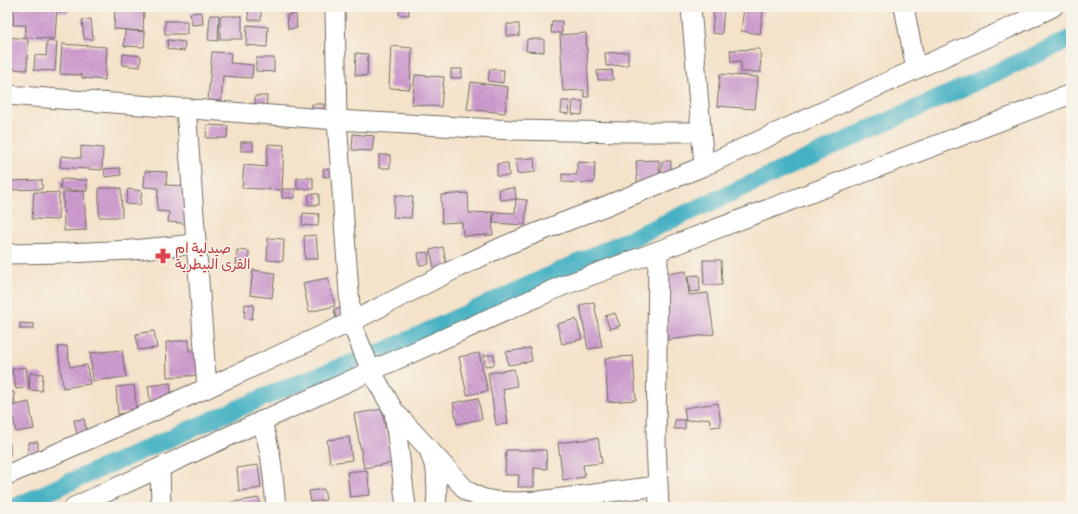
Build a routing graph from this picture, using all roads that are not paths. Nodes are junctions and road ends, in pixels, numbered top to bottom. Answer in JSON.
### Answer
{"nodes":[{"id":1,"x":335,"y":7,"type":"edge"},
{"id":2,"x":691,"y":7,"type":"edge"},
{"id":3,"x":904,"y":7,"type":"edge"},
{"id":4,"x":1053,"y":7,"type":"edge"},
{"id":5,"x":916,"y":69,"type":"junction"},
{"id":6,"x":1071,"y":94,"type":"edge"},
{"id":7,"x":7,"y":95,"type":"edge"},
{"id":8,"x":186,"y":108,"type":"junction"},
{"id":9,"x":337,"y":120,"type":"junction"},
{"id":10,"x":701,"y":132,"type":"junction"},
{"id":11,"x":704,"y":166,"type":"junction"},
{"id":12,"x":196,"y":244,"type":"junction"},
{"id":13,"x":658,"y":251,"type":"junction"},
{"id":14,"x":7,"y":254,"type":"edge"},
{"id":15,"x":353,"y":327,"type":"junction"},
{"id":16,"x":371,"y":371,"type":"junction"},
{"id":17,"x":207,"y":388,"type":"junction"},
{"id":18,"x":394,"y":411,"type":"junction"},
{"id":19,"x":261,"y":421,"type":"junction"},
{"id":20,"x":429,"y":449,"type":"junction"},
{"id":21,"x":160,"y":468,"type":"junction"},
{"id":22,"x":7,"y":475,"type":"edge"},
{"id":23,"x":658,"y":486,"type":"junction"},
{"id":24,"x":539,"y":504,"type":"edge"},
{"id":25,"x":74,"y":507,"type":"edge"},
{"id":26,"x":161,"y":507,"type":"edge"},
{"id":27,"x":276,"y":507,"type":"edge"},
{"id":28,"x":406,"y":507,"type":"edge"},
{"id":29,"x":436,"y":507,"type":"edge"},
{"id":30,"x":659,"y":507,"type":"edge"}],
"edges":[{"from":1,"to":9,"type":"street"},
{"from":2,"to":10,"type":"street"},
{"from":3,"to":5,"type":"street"},
{"from":4,"to":5,"type":"street"},
{"from":5,"to":11,"type":"street"},
{"from":6,"to":13,"type":"street"},
{"from":7,"to":8,"type":"street"},
{"from":8,"to":9,"type":"street"},
{"from":8,"to":12,"type":"street"},
{"from":9,"to":10,"type":"street"},
{"from":9,"to":15,"type":"street"},
{"from":10,"to":11,"type":"street"},
{"from":11,"to":15,"type":"street"},
{"from":12,"to":14,"type":"street"},
{"from":12,"to":17,"type":"street"},
{"from":13,"to":16,"type":"street"},
{"from":13,"to":23,"type":"street"},
{"from":15,"to":16,"type":"street"},
{"from":15,"to":17,"type":"street"},
{"from":16,"to":18,"type":"street"},
{"from":16,"to":19,"type":"street"},
{"from":17,"to":22,"type":"street"},
{"from":18,"to":20,"type":"street"},
{"from":18,"to":28,"type":"street"},
{"from":19,"to":21,"type":"street"},
{"from":19,"to":27,"type":"street"},
{"from":20,"to":24,"type":"street"},
{"from":20,"to":29,"type":"street"},
{"from":21,"to":25,"type":"street"},
{"from":21,"to":26,"type":"street"},
{"from":23,"to":24,"type":"street"},
{"from":23,"to":30,"type":"street"}]}
